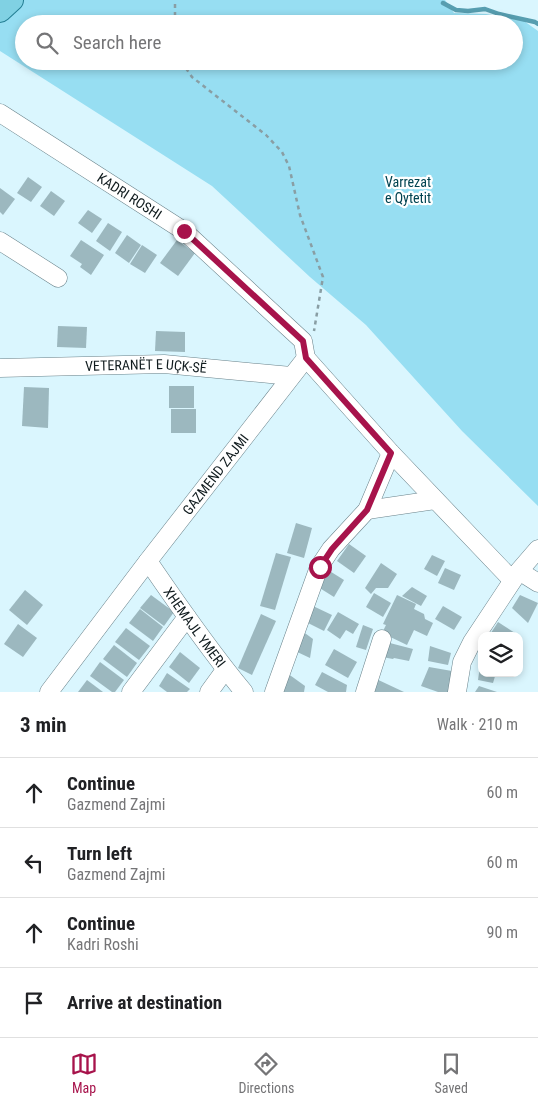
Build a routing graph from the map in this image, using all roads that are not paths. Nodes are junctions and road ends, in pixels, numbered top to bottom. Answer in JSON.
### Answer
{"nodes":[{"id":1,"x":12,"y":0,"type":"edge"},
{"id":2,"x":0,"y":11,"type":"edge"},
{"id":3,"x":0,"y":113,"type":"edge"},
{"id":4,"x":0,"y":241,"type":"edge"},
{"id":5,"x":58,"y":278,"type":"dead end"},
{"id":6,"x":306,"y":358,"type":"junction"},
{"id":7,"x":0,"y":368,"type":"edge"},
{"id":8,"x":291,"y":376,"type":"junction"},
{"id":9,"x":391,"y":453,"type":"junction"},
{"id":10,"x":435,"y":500,"type":"junction"},
{"id":11,"x":367,"y":510,"type":"junction"},
{"id":12,"x":538,"y":549,"type":"edge"},
{"id":13,"x":148,"y":561,"type":"junction"},
{"id":14,"x":515,"y":576,"type":"junction"},
{"id":15,"x":538,"y":584,"type":"edge"},
{"id":16,"x":187,"y":617,"type":"junction"},
{"id":17,"x":382,"y":639,"type":"dead end"},
{"id":18,"x":225,"y":670,"type":"junction"},
{"id":19,"x":49,"y":692,"type":"edge"},
{"id":20,"x":131,"y":692,"type":"edge"},
{"id":21,"x":209,"y":692,"type":"edge"},
{"id":22,"x":244,"y":692,"type":"edge"},
{"id":23,"x":274,"y":692,"type":"edge"},
{"id":24,"x":365,"y":692,"type":"edge"},
{"id":25,"x":457,"y":692,"type":"edge"}],
"edges":[{"from":1,"to":2,"type":"main road"},
{"from":3,"to":6,"type":"street","name":"KADRI ROSHI"},
{"from":4,"to":5,"type":"street"},
{"from":6,"to":8,"type":"street","name":"GAZMEND ZAJMI"},
{"from":6,"to":9,"type":"street"},
{"from":7,"to":8,"type":"street","name":"VETERANËT E UÇK-SË"},
{"from":8,"to":13,"type":"street","name":"GAZMEND ZAJMI"},
{"from":9,"to":10,"type":"street"},
{"from":9,"to":11,"type":"street"},
{"from":10,"to":11,"type":"street"},
{"from":10,"to":14,"type":"street"},
{"from":11,"to":23,"type":"street"},
{"from":12,"to":14,"type":"street"},
{"from":13,"to":16,"type":"street","name":"XHEMAJL YMERI"},
{"from":13,"to":19,"type":"street","name":"GAZMEND ZAJMI"},
{"from":14,"to":15,"type":"street"},
{"from":14,"to":25,"type":"street"},
{"from":16,"to":18,"type":"street","name":"XHEMAJL YMERI"},
{"from":16,"to":20,"type":"street"},
{"from":17,"to":24,"type":"street"},
{"from":18,"to":21,"type":"street"},
{"from":18,"to":22,"type":"street","name":"XHEMAJL YMERI"}]}
